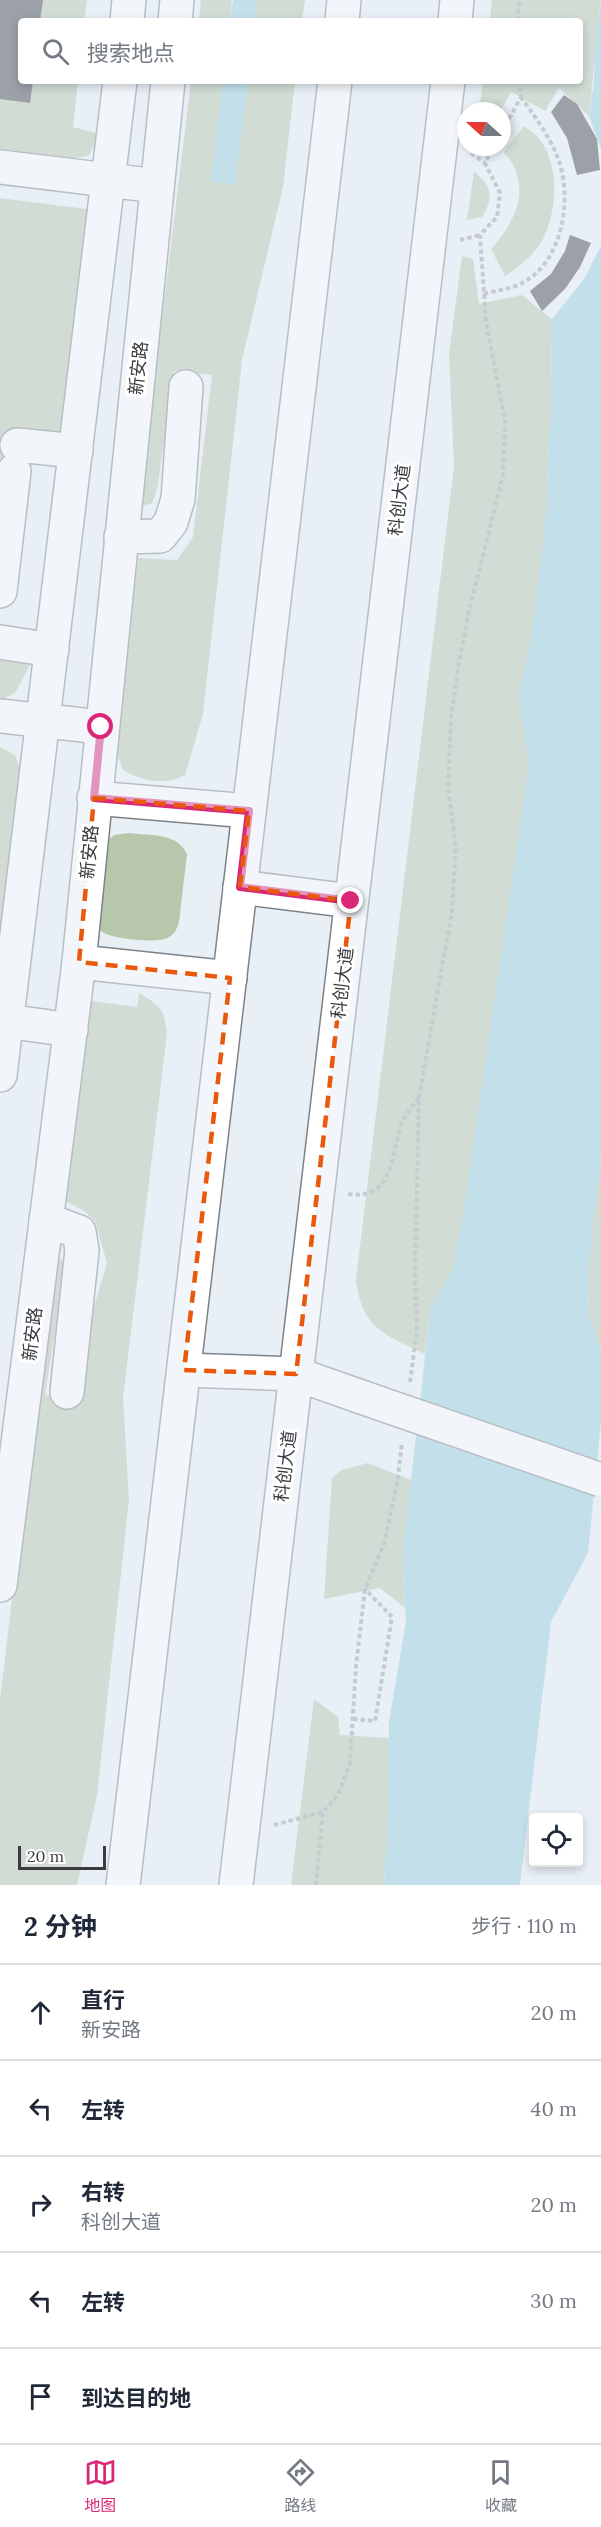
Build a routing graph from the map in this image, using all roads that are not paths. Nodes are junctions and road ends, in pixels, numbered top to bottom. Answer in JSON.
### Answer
{"nodes":[{"id":1,"x":129,"y":0,"type":"edge"},
{"id":2,"x":177,"y":0,"type":"edge"},
{"id":3,"x":344,"y":0,"type":"edge"},
{"id":4,"x":458,"y":0,"type":"edge"},
{"id":5,"x":127,"y":18,"type":"edge"},
{"id":6,"x":175,"y":18,"type":"edge"},
{"id":7,"x":342,"y":18,"type":"edge"},
{"id":8,"x":455,"y":18,"type":"edge"},
{"id":9,"x":120,"y":84,"type":"edge"},
{"id":10,"x":168,"y":84,"type":"edge"},
{"id":11,"x":335,"y":84,"type":"edge"},
{"id":12,"x":448,"y":84,"type":"edge"},
{"id":13,"x":0,"y":167,"type":"edge"},
{"id":14,"x":109,"y":180,"type":"junction"},
{"id":15,"x":157,"y":186,"type":"junction"},
{"id":16,"x":186,"y":387,"type":"dead end"},
{"id":17,"x":76,"y":451,"type":"junction"},
{"id":18,"x":121,"y":537,"type":"junction"},
{"id":19,"x":0,"y":591,"type":"edge"},
{"id":20,"x":0,"y":642,"type":"edge"},
{"id":21,"x":52,"y":650,"type":"junction"},
{"id":22,"x":0,"y":716,"type":"edge"},
{"id":23,"x":44,"y":721,"type":"junction"},
{"id":24,"x":101,"y":727,"type":"junction"},
{"id":25,"x":94,"y":798,"type":"junction"},
{"id":26,"x":249,"y":811,"type":"junction"},
{"id":27,"x":240,"y":887,"type":"junction"},
{"id":28,"x":351,"y":901,"type":"junction"},
{"id":29,"x":79,"y":962,"type":"junction"},
{"id":30,"x":230,"y":978,"type":"junction"},
{"id":31,"x":3,"y":1020,"type":"edge"},
{"id":32,"x":70,"y":1030,"type":"junction"},
{"id":33,"x":0,"y":1075,"type":"edge"},
{"id":34,"x":46,"y":1220,"type":"junction"},
{"id":35,"x":184,"y":1370,"type":"junction"},
{"id":36,"x":296,"y":1374,"type":"junction"},
{"id":37,"x":67,"y":1392,"type":"dead end"},
{"id":38,"x":601,"y":1480,"type":"edge"},
{"id":39,"x":1,"y":1575,"type":"edge"},
{"id":40,"x":123,"y":1885,"type":"edge"},
{"id":41,"x":236,"y":1885,"type":"edge"}],
"edges":[{"from":1,"to":5,"type":"main road"},
{"from":2,"to":6,"type":"main road"},
{"from":3,"to":7,"type":"main road"},
{"from":4,"to":8,"type":"main road"},
{"from":9,"to":14,"type":"main road"},
{"from":10,"to":15,"type":"main road","name":"新安路"},
{"from":11,"to":26,"type":"main road"},
{"from":12,"to":28,"type":"main road","name":"科创大道"},
{"from":13,"to":14,"type":"main road"},
{"from":14,"to":15,"type":"main road"},
{"from":14,"to":17,"type":"main road"},
{"from":15,"to":18,"type":"main road","name":"新安路"},
{"from":16,"to":18,"type":"main road"},
{"from":17,"to":19,"type":"main road"},
{"from":17,"to":21,"type":"main road"},
{"from":18,"to":24,"type":"main road","name":"新安路"},
{"from":20,"to":21,"type":"main road"},
{"from":21,"to":23,"type":"main road"},
{"from":22,"to":23,"type":"main road"},
{"from":23,"to":24,"type":"main road"},
{"from":23,"to":31,"type":"main road"},
{"from":24,"to":25,"type":"main road","name":"新安路"},
{"from":25,"to":26,"type":"main road"},
{"from":25,"to":29,"type":"main road","name":"新安路"},
{"from":26,"to":27,"type":"main road"},
{"from":27,"to":28,"type":"main road"},
{"from":27,"to":30,"type":"main road"},
{"from":28,"to":36,"type":"main road","name":"科创大道"},
{"from":29,"to":30,"type":"main road"},
{"from":29,"to":32,"type":"main road","name":"新安路"},
{"from":30,"to":35,"type":"main road"},
{"from":31,"to":32,"type":"main road"},
{"from":31,"to":33,"type":"main road"},
{"from":32,"to":34,"type":"main road","name":"新安路"},
{"from":34,"to":37,"type":"main road"},
{"from":34,"to":39,"type":"main road","name":"新安路"},
{"from":35,"to":36,"type":"main road"},
{"from":35,"to":40,"type":"main road"},
{"from":36,"to":38,"type":"main road","bridge":true},
{"from":36,"to":41,"type":"main road","name":"科创大道"}]}
